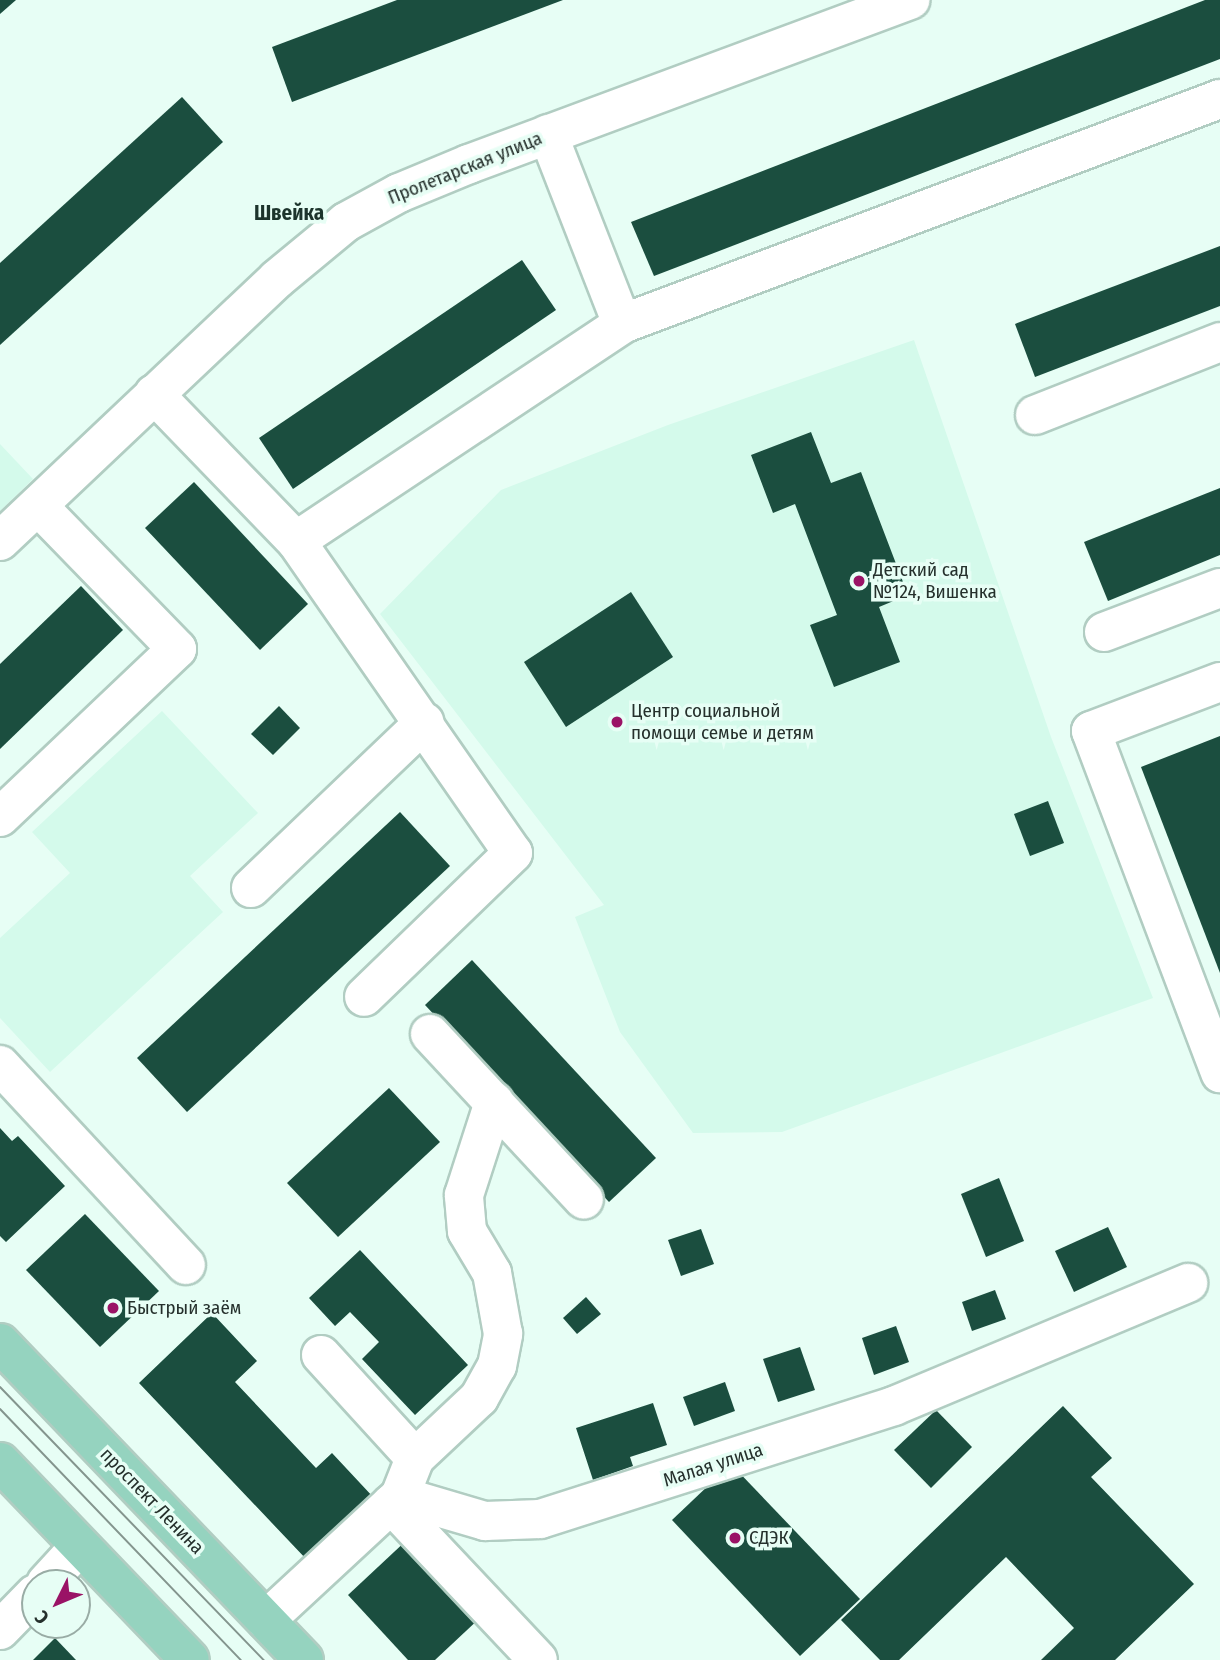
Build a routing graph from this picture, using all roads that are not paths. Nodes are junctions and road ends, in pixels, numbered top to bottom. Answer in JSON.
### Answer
{"nodes":[{"id":1,"x":910,"y":0,"type":"edge"},
{"id":2,"x":1220,"y":99,"type":"edge"},
{"id":3,"x":548,"y":134,"type":"junction"},
{"id":4,"x":622,"y":324,"type":"junction"},
{"id":5,"x":1220,"y":342,"type":"edge"},
{"id":6,"x":154,"y":394,"type":"junction"},
{"id":7,"x":1035,"y":415,"type":"dead end"},
{"id":8,"x":38,"y":506,"type":"junction"},
{"id":9,"x":0,"y":541,"type":"edge"},
{"id":10,"x":296,"y":541,"type":"junction"},
{"id":11,"x":1220,"y":587,"type":"edge"},
{"id":12,"x":1104,"y":632,"type":"dead end"},
{"id":13,"x":1220,"y":682,"type":"edge"},
{"id":14,"x":425,"y":722,"type":"junction"},
{"id":15,"x":0,"y":817,"type":"edge"},
{"id":16,"x":251,"y":888,"type":"dead end"},
{"id":17,"x":364,"y":997,"type":"dead end"},
{"id":18,"x":430,"y":1034,"type":"dead end"},
{"id":19,"x":0,"y":1065,"type":"edge"},
{"id":20,"x":1220,"y":1073,"type":"edge"},
{"id":21,"x":494,"y":1102,"type":"junction"},
{"id":22,"x":584,"y":1199,"type":"dead end"},
{"id":23,"x":186,"y":1265,"type":"dead end"},
{"id":24,"x":1188,"y":1283,"type":"dead end"},
{"id":25,"x":0,"y":1343,"type":"edge"},
{"id":26,"x":321,"y":1354,"type":"dead end"},
{"id":27,"x":415,"y":1458,"type":"junction"},
{"id":28,"x":0,"y":1462,"type":"edge"},
{"id":29,"x":396,"y":1500,"type":"junction"},
{"id":30,"x":80,"y":1546,"type":"junction"},
{"id":31,"x":59,"y":1569,"type":"edge"},
{"id":32,"x":21,"y":1608,"type":"edge"},
{"id":33,"x":265,"y":1620,"type":"junction"},
{"id":34,"x":0,"y":1630,"type":"edge"},
{"id":35,"x":190,"y":1660,"type":"edge"},
{"id":36,"x":304,"y":1660,"type":"edge"},
{"id":37,"x":538,"y":1660,"type":"edge"}],
"edges":[{"from":1,"to":3,"type":"street","name":"Пролетарская улица"},
{"from":2,"to":4,"type":"street"},
{"from":3,"to":4,"type":"street"},
{"from":3,"to":6,"type":"street","name":"Пролетарская улица"},
{"from":4,"to":10,"type":"street"},
{"from":5,"to":7,"type":"street"},
{"from":6,"to":8,"type":"street","name":"Пролетарская улица"},
{"from":6,"to":10,"type":"street"},
{"from":8,"to":9,"type":"street","name":"Пролетарская улица"},
{"from":8,"to":15,"type":"street"},
{"from":10,"to":14,"type":"street"},
{"from":11,"to":12,"type":"street"},
{"from":13,"to":20,"type":"street"},
{"from":14,"to":16,"type":"street"},
{"from":14,"to":17,"type":"street"},
{"from":18,"to":21,"type":"street"},
{"from":19,"to":23,"type":"street"},
{"from":21,"to":22,"type":"street"},
{"from":21,"to":27,"type":"street"},
{"from":24,"to":29,"type":"street","name":"Малая улица"},
{"from":25,"to":33,"type":"main road","name":"проспект Ленина"},
{"from":26,"to":27,"type":"street"},
{"from":27,"to":29,"type":"street"},
{"from":28,"to":30,"type":"main road"},
{"from":29,"to":33,"type":"street"},
{"from":29,"to":37,"type":"street"},
{"from":30,"to":31,"type":"street"},
{"from":30,"to":35,"type":"main road"},
{"from":32,"to":34,"type":"street"},
{"from":33,"to":36,"type":"main road","name":"проспект Ленина"}]}
